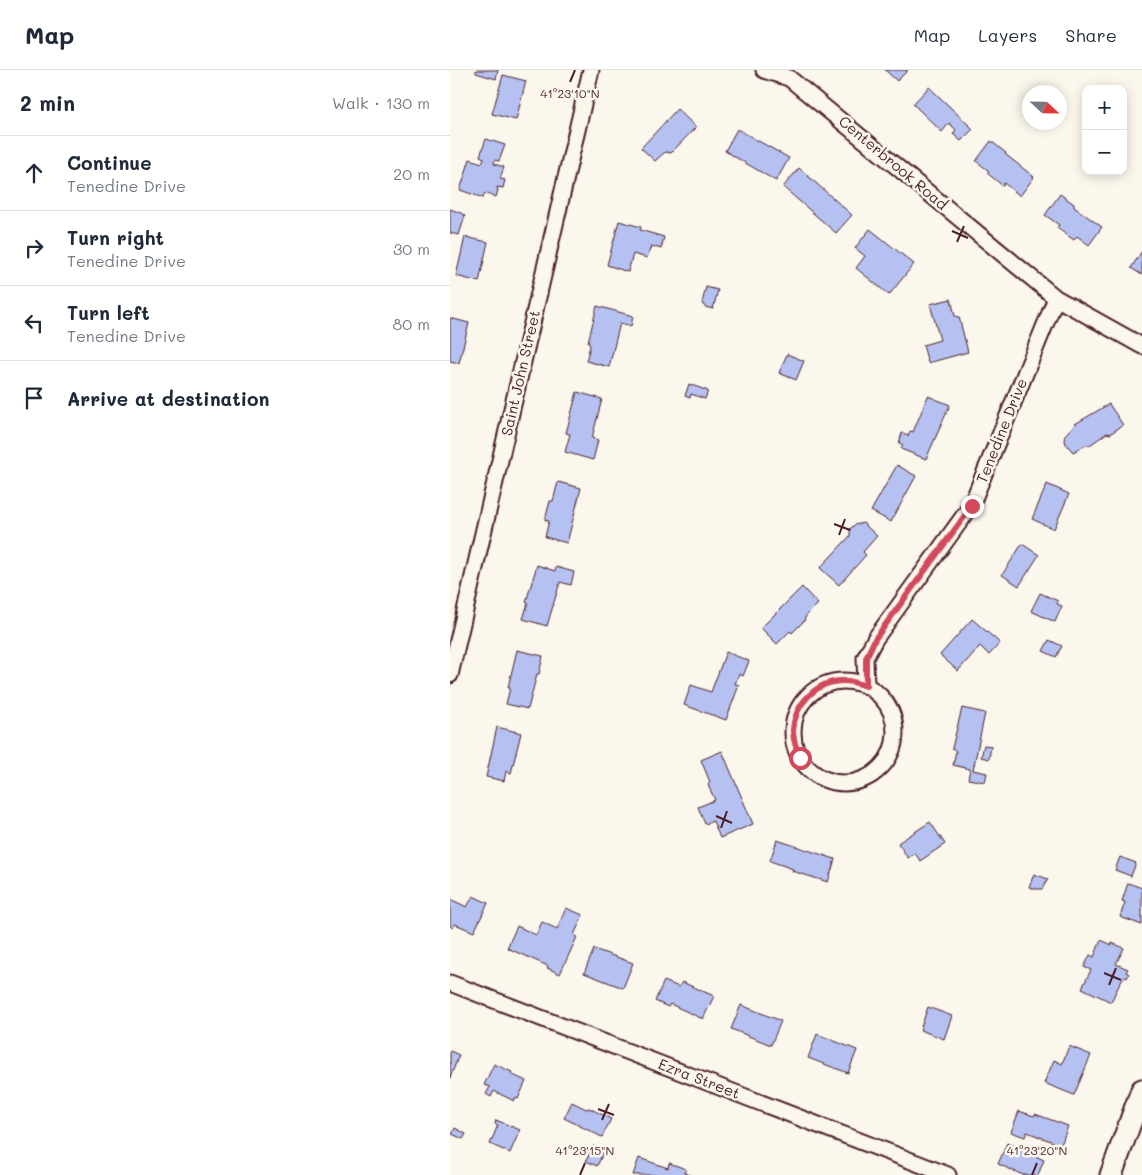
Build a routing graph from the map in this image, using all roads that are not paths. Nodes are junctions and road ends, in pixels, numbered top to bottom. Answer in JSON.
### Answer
{"nodes":[{"id":1,"x":591,"y":70,"type":"edge"},
{"id":2,"x":764,"y":70,"type":"edge"},
{"id":3,"x":1056,"y":298,"type":"junction"},
{"id":4,"x":1142,"y":346,"type":"edge"},
{"id":5,"x":450,"y":675,"type":"edge"},
{"id":6,"x":866,"y":686,"type":"junction"},
{"id":7,"x":450,"y":983,"type":"edge"},
{"id":8,"x":1142,"y":1090,"type":"edge"},
{"id":9,"x":948,"y":1175,"type":"edge"},
{"id":10,"x":1110,"y":1175,"type":"edge"}],
"edges":[{"from":1,"to":5,"type":"street","name":"Saint John Street"},
{"from":2,"to":3,"type":"street","name":"Centerbrook Road"},
{"from":3,"to":4,"type":"street","name":"Centerbrook Road"},
{"from":3,"to":6,"type":"street","name":"Tenedine Drive"},
{"from":6,"to":6,"type":"street"},
{"from":7,"to":9,"type":"street","name":"Ezra Street"},
{"from":8,"to":10,"type":"main road"}]}
